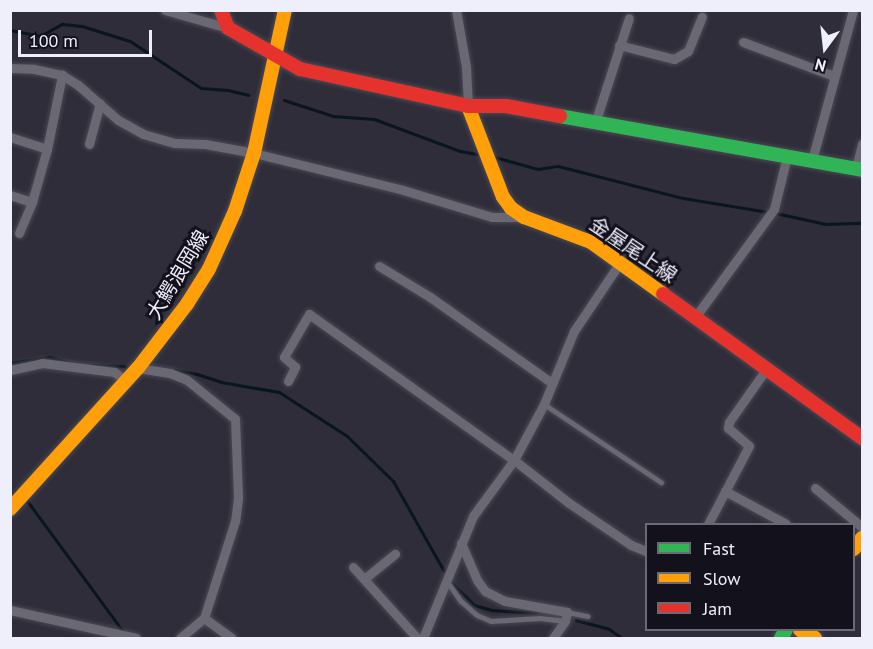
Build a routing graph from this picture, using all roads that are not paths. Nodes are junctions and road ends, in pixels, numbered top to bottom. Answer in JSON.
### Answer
{"nodes":[{"id":1,"x":165,"y":10,"type":"edge"},
{"id":2,"x":221,"y":10,"type":"edge"},
{"id":3,"x":285,"y":10,"type":"edge"},
{"id":4,"x":456,"y":10,"type":"edge"},
{"id":5,"x":853,"y":10,"type":"edge"},
{"id":6,"x":702,"y":17,"type":"dead end"},
{"id":7,"x":629,"y":18,"type":"dead end"},
{"id":8,"x":228,"y":28,"type":"junction"},
{"id":9,"x":743,"y":42,"type":"dead end"},
{"id":10,"x":619,"y":45,"type":"junction"},
{"id":11,"x":277,"y":54,"type":"junction"},
{"id":12,"x":10,"y":68,"type":"edge"},
{"id":13,"x":62,"y":75,"type":"junction"},
{"id":14,"x":834,"y":76,"type":"junction"},
{"id":15,"x":100,"y":103,"type":"junction"},
{"id":16,"x":468,"y":106,"type":"junction"},
{"id":17,"x":595,"y":123,"type":"junction"},
{"id":18,"x":10,"y":137,"type":"edge"},
{"id":19,"x":89,"y":144,"type":"dead end"},
{"id":20,"x":862,"y":144,"type":"edge"},
{"id":21,"x":47,"y":149,"type":"junction"},
{"id":22,"x":254,"y":153,"type":"junction"},
{"id":23,"x":787,"y":156,"type":"junction"},
{"id":24,"x":812,"y":160,"type":"junction"},
{"id":25,"x":859,"y":169,"type":"edge"},
{"id":26,"x":10,"y":195,"type":"edge"},
{"id":27,"x":32,"y":202,"type":"junction"},
{"id":28,"x":524,"y":217,"type":"junction"},
{"id":29,"x":19,"y":233,"type":"dead end"},
{"id":30,"x":619,"y":264,"type":"junction"},
{"id":31,"x":379,"y":266,"type":"dead end"},
{"id":32,"x":696,"y":316,"type":"junction"},
{"id":33,"x":138,"y":368,"type":"junction"},
{"id":34,"x":767,"y":368,"type":"junction"},
{"id":35,"x":10,"y":370,"type":"edge"},
{"id":36,"x":126,"y":380,"type":"junction"},
{"id":37,"x":288,"y":381,"type":"dead end"},
{"id":38,"x":552,"y":383,"type":"junction"},
{"id":39,"x":544,"y":404,"type":"junction"},
{"id":40,"x":862,"y":438,"type":"edge"},
{"id":41,"x":514,"y":460,"type":"junction"},
{"id":42,"x":661,"y":482,"type":"dead end"},
{"id":43,"x":815,"y":488,"type":"dead end"},
{"id":44,"x":725,"y":492,"type":"junction"},
{"id":45,"x":10,"y":509,"type":"edge"},
{"id":46,"x":709,"y":523,"type":"edge"},
{"id":47,"x":782,"y":523,"type":"edge"},
{"id":48,"x":862,"y":527,"type":"edge"},
{"id":49,"x":460,"y":543,"type":"junction"},
{"id":50,"x":645,"y":551,"type":"edge"},
{"id":51,"x":395,"y":554,"type":"dead end"},
{"id":52,"x":353,"y":567,"type":"dead end"},
{"id":53,"x":364,"y":579,"type":"junction"},
{"id":54,"x":446,"y":580,"type":"junction"},
{"id":55,"x":10,"y":610,"type":"edge"},
{"id":56,"x":588,"y":616,"type":"dead end"},
{"id":57,"x":566,"y":617,"type":"junction"},
{"id":58,"x":204,"y":618,"type":"junction"},
{"id":59,"x":802,"y":631,"type":"edge"},
{"id":60,"x":136,"y":639,"type":"edge"},
{"id":61,"x":180,"y":639,"type":"edge"},
{"id":62,"x":232,"y":639,"type":"edge"},
{"id":63,"x":417,"y":639,"type":"edge"},
{"id":64,"x":423,"y":639,"type":"edge"},
{"id":65,"x":554,"y":639,"type":"edge"},
{"id":66,"x":815,"y":639,"type":"edge"}],
"edges":[{"from":1,"to":8,"type":"street"},
{"from":2,"to":8,"type":"main road"},
{"from":3,"to":11,"type":"main road","name":"大鰐浪岡線"},
{"from":4,"to":16,"type":"street"},
{"from":5,"to":14,"type":"street"},
{"from":6,"to":10,"type":"street"},
{"from":7,"to":10,"type":"street"},
{"from":8,"to":11,"type":"main road"},
{"from":9,"to":14,"type":"street"},
{"from":10,"to":17,"type":"street"},
{"from":11,"to":16,"type":"main road"},
{"from":11,"to":22,"type":"main road","name":"大鰐浪岡線"},
{"from":12,"to":13,"type":"street"},
{"from":13,"to":15,"type":"street"},
{"from":13,"to":21,"type":"street"},
{"from":14,"to":24,"type":"street"},
{"from":15,"to":19,"type":"street"},
{"from":15,"to":22,"type":"street"},
{"from":16,"to":17,"type":"main road"},
{"from":16,"to":28,"type":"main road","name":"金屋尾上線"},
{"from":17,"to":23,"type":"main road"},
{"from":18,"to":21,"type":"street"},
{"from":20,"to":25,"type":"street"},
{"from":21,"to":27,"type":"street"},
{"from":22,"to":28,"type":"street"},
{"from":22,"to":33,"type":"main road","name":"大鰐浪岡線"},
{"from":23,"to":24,"type":"main road"},
{"from":23,"to":32,"type":"street"},
{"from":24,"to":25,"type":"main road"},
{"from":26,"to":27,"type":"street"},
{"from":27,"to":29,"type":"street"},
{"from":28,"to":30,"type":"main road","name":"金屋尾上線"},
{"from":30,"to":32,"type":"main road","name":"金屋尾上線"},
{"from":30,"to":38,"type":"street"},
{"from":31,"to":38,"type":"street"},
{"from":32,"to":34,"type":"main road","name":"金屋尾上線"},
{"from":33,"to":36,"type":"main road","name":"大鰐浪岡線"},
{"from":33,"to":58,"type":"street"},
{"from":34,"to":40,"type":"main road","name":"金屋尾上線"},
{"from":34,"to":44,"type":"street"},
{"from":35,"to":36,"type":"street"},
{"from":36,"to":45,"type":"main road","name":"大鰐浪岡線"},
{"from":37,"to":41,"type":"street"},
{"from":38,"to":39,"type":"street"},
{"from":39,"to":41,"type":"street"},
{"from":39,"to":42,"type":"lane"},
{"from":41,"to":49,"type":"street"},
{"from":41,"to":50,"type":"street"},
{"from":43,"to":48,"type":"street"},
{"from":44,"to":46,"type":"street"},
{"from":44,"to":47,"type":"street"},
{"from":49,"to":54,"type":"street"},
{"from":49,"to":57,"type":"street"},
{"from":51,"to":53,"type":"street"},
{"from":52,"to":53,"type":"street"},
{"from":53,"to":63,"type":"street"},
{"from":54,"to":57,"type":"lane"},
{"from":54,"to":64,"type":"street"},
{"from":55,"to":60,"type":"street"},
{"from":56,"to":57,"type":"lane"},
{"from":57,"to":65,"type":"street"},
{"from":58,"to":61,"type":"street"},
{"from":58,"to":62,"type":"street"},
{"from":59,"to":66,"type":"main road"}]}
